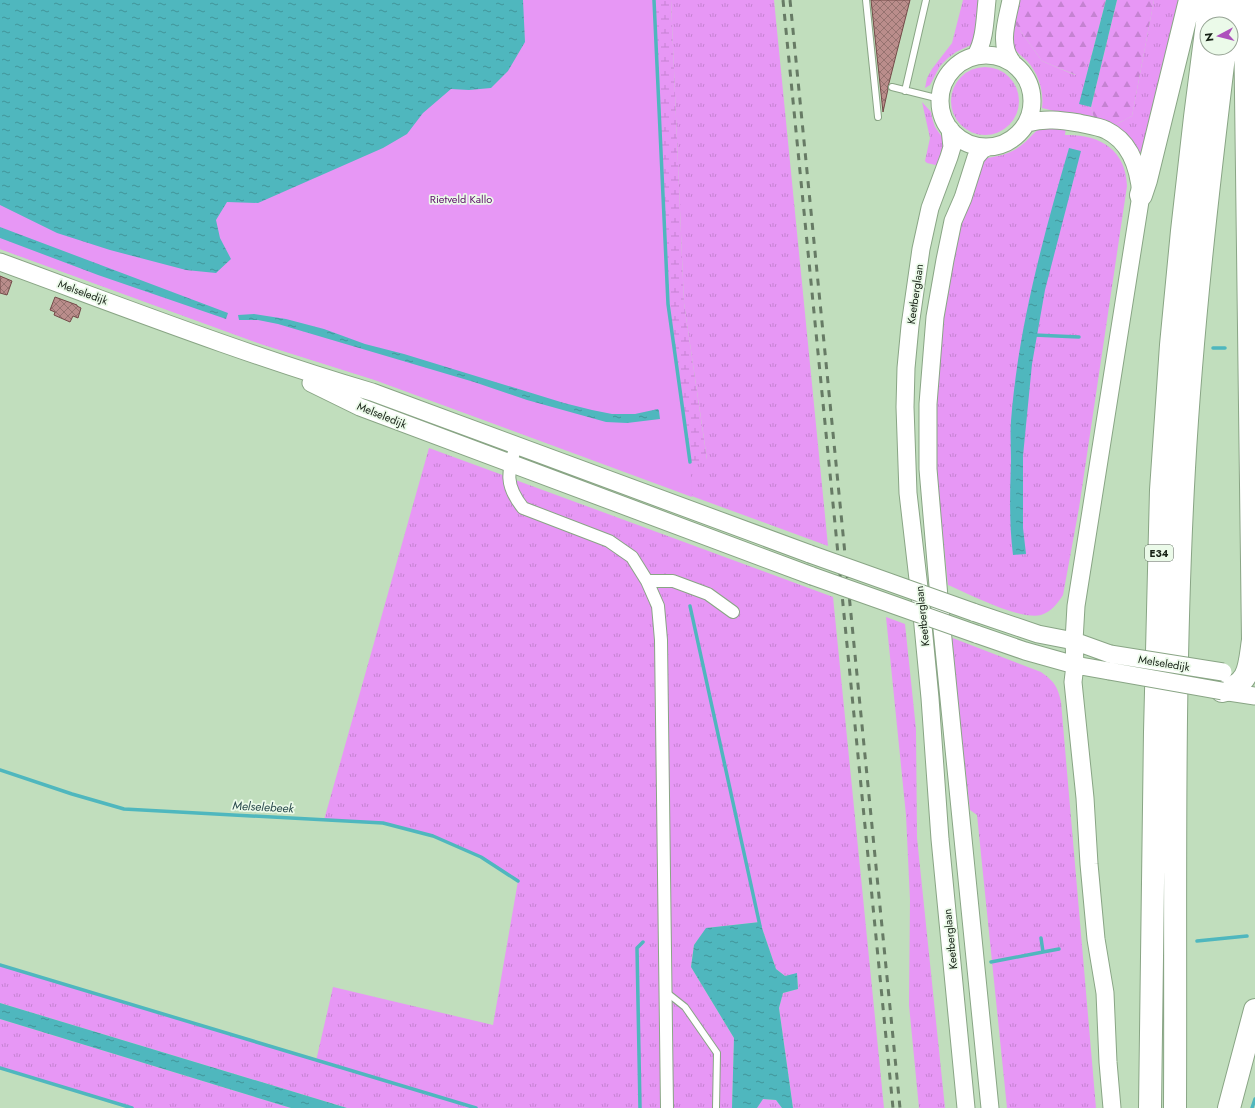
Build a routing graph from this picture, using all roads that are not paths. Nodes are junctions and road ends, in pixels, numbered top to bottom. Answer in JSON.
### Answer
{"nodes":[{"id":1,"x":866,"y":0,"type":"edge"},
{"id":2,"x":926,"y":0,"type":"edge"},
{"id":3,"x":987,"y":0,"type":"edge"},
{"id":4,"x":1011,"y":0,"type":"edge"},
{"id":5,"x":1190,"y":0,"type":"edge"},
{"id":6,"x":1210,"y":0,"type":"edge"},
{"id":7,"x":1231,"y":0,"type":"edge"},
{"id":8,"x":1246,"y":0,"type":"edge"},
{"id":9,"x":1229,"y":16,"type":"edge"},
{"id":10,"x":976,"y":55,"type":"junction"},
{"id":11,"x":1224,"y":56,"type":"edge"},
{"id":12,"x":1012,"y":62,"type":"junction"},
{"id":13,"x":892,"y":87,"type":"dead end"},
{"id":14,"x":905,"y":91,"type":"junction"},
{"id":15,"x":940,"y":99,"type":"junction"},
{"id":16,"x":878,"y":117,"type":"dead end"},
{"id":17,"x":1027,"y":123,"type":"junction"},
{"id":18,"x":950,"y":129,"type":"junction"},
{"id":19,"x":988,"y":147,"type":"junction"},
{"id":20,"x":1141,"y":195,"type":"junction"},
{"id":21,"x":0,"y":262,"type":"edge"},
{"id":22,"x":257,"y":356,"type":"junction"},
{"id":23,"x":516,"y":445,"type":"junction"},
{"id":24,"x":510,"y":464,"type":"junction"},
{"id":25,"x":647,"y":581,"type":"junction"},
{"id":26,"x":1076,"y":606,"type":"junction"},
{"id":27,"x":733,"y":612,"type":"dead end"},
{"id":28,"x":1054,"y":637,"type":"junction"},
{"id":29,"x":1074,"y":641,"type":"junction"},
{"id":30,"x":1254,"y":643,"type":"edge"},
{"id":31,"x":1110,"y":654,"type":"junction"},
{"id":32,"x":1075,"y":665,"type":"junction"},
{"id":33,"x":1251,"y":676,"type":"edge"},
{"id":34,"x":1223,"y":682,"type":"junction"},
{"id":35,"x":1255,"y":696,"type":"edge"},
{"id":36,"x":666,"y":992,"type":"junction"},
{"id":37,"x":1255,"y":1010,"type":"edge"},
{"id":38,"x":667,"y":1108,"type":"edge"},
{"id":39,"x":716,"y":1108,"type":"edge"},
{"id":40,"x":966,"y":1108,"type":"edge"},
{"id":41,"x":990,"y":1108,"type":"edge"},
{"id":42,"x":1112,"y":1108,"type":"edge"},
{"id":43,"x":1150,"y":1108,"type":"edge"},
{"id":44,"x":1174,"y":1108,"type":"edge"},
{"id":45,"x":1229,"y":1108,"type":"edge"}],
"edges":[{"from":1,"to":16,"type":"lane"},
{"from":2,"to":14,"type":"lane"},
{"from":3,"to":10,"type":"main road"},
{"from":4,"to":12,"type":"main road"},
{"from":5,"to":20,"type":"highway"},
{"from":6,"to":43,"type":"highway","number":"E34"},
{"from":7,"to":9,"type":"highway"},
{"from":8,"to":30,"type":"highway"},
{"from":10,"to":12,"type":"main road"},
{"from":10,"to":15,"type":"main road"},
{"from":11,"to":44,"type":"highway","number":"E34"},
{"from":12,"to":17,"type":"main road"},
{"from":13,"to":14,"type":"lane"},
{"from":14,"to":15,"type":"lane"},
{"from":15,"to":18,"type":"main road"},
{"from":17,"to":19,"type":"main road"},
{"from":17,"to":20,"type":"main road"},
{"from":18,"to":19,"type":"main road"},
{"from":18,"to":40,"type":"main road","name":"Keetberglaan"},
{"from":19,"to":41,"type":"main road","name":"Keetberglaan"},
{"from":20,"to":26,"type":"main road"},
{"from":21,"to":22,"type":"main road","name":"Melseledijk"},
{"from":22,"to":23,"type":"main road","name":"Melseledijk"},
{"from":22,"to":24,"type":"main road","name":"Melseledijk"},
{"from":23,"to":24,"type":"street"},
{"from":23,"to":28,"type":"main road","name":"Melseledijk","bridge":true},
{"from":24,"to":25,"type":"street"},
{"from":24,"to":32,"type":"main road","name":"Melseledijk","bridge":true},
{"from":25,"to":27,"type":"street"},
{"from":25,"to":36,"type":"street"},
{"from":26,"to":28,"type":"main road"},
{"from":26,"to":29,"type":"main road"},
{"from":28,"to":29,"type":"main road","name":"Melseledijk"},
{"from":29,"to":31,"type":"main road","name":"Melseledijk"},
{"from":29,"to":32,"type":"main road"},
{"from":30,"to":33,"type":"highway"},
{"from":31,"to":32,"type":"main road"},
{"from":31,"to":34,"type":"main road","name":"Melseledijk","bridge":true},
{"from":32,"to":34,"type":"main road","name":"Melseledijk","bridge":true},
{"from":32,"to":42,"type":"main road"},
{"from":33,"to":34,"type":"highway"},
{"from":34,"to":35,"type":"main road","name":"Melseledijk"},
{"from":36,"to":38,"type":"street"},
{"from":36,"to":39,"type":"lane"},
{"from":37,"to":45,"type":"highway"}]}
